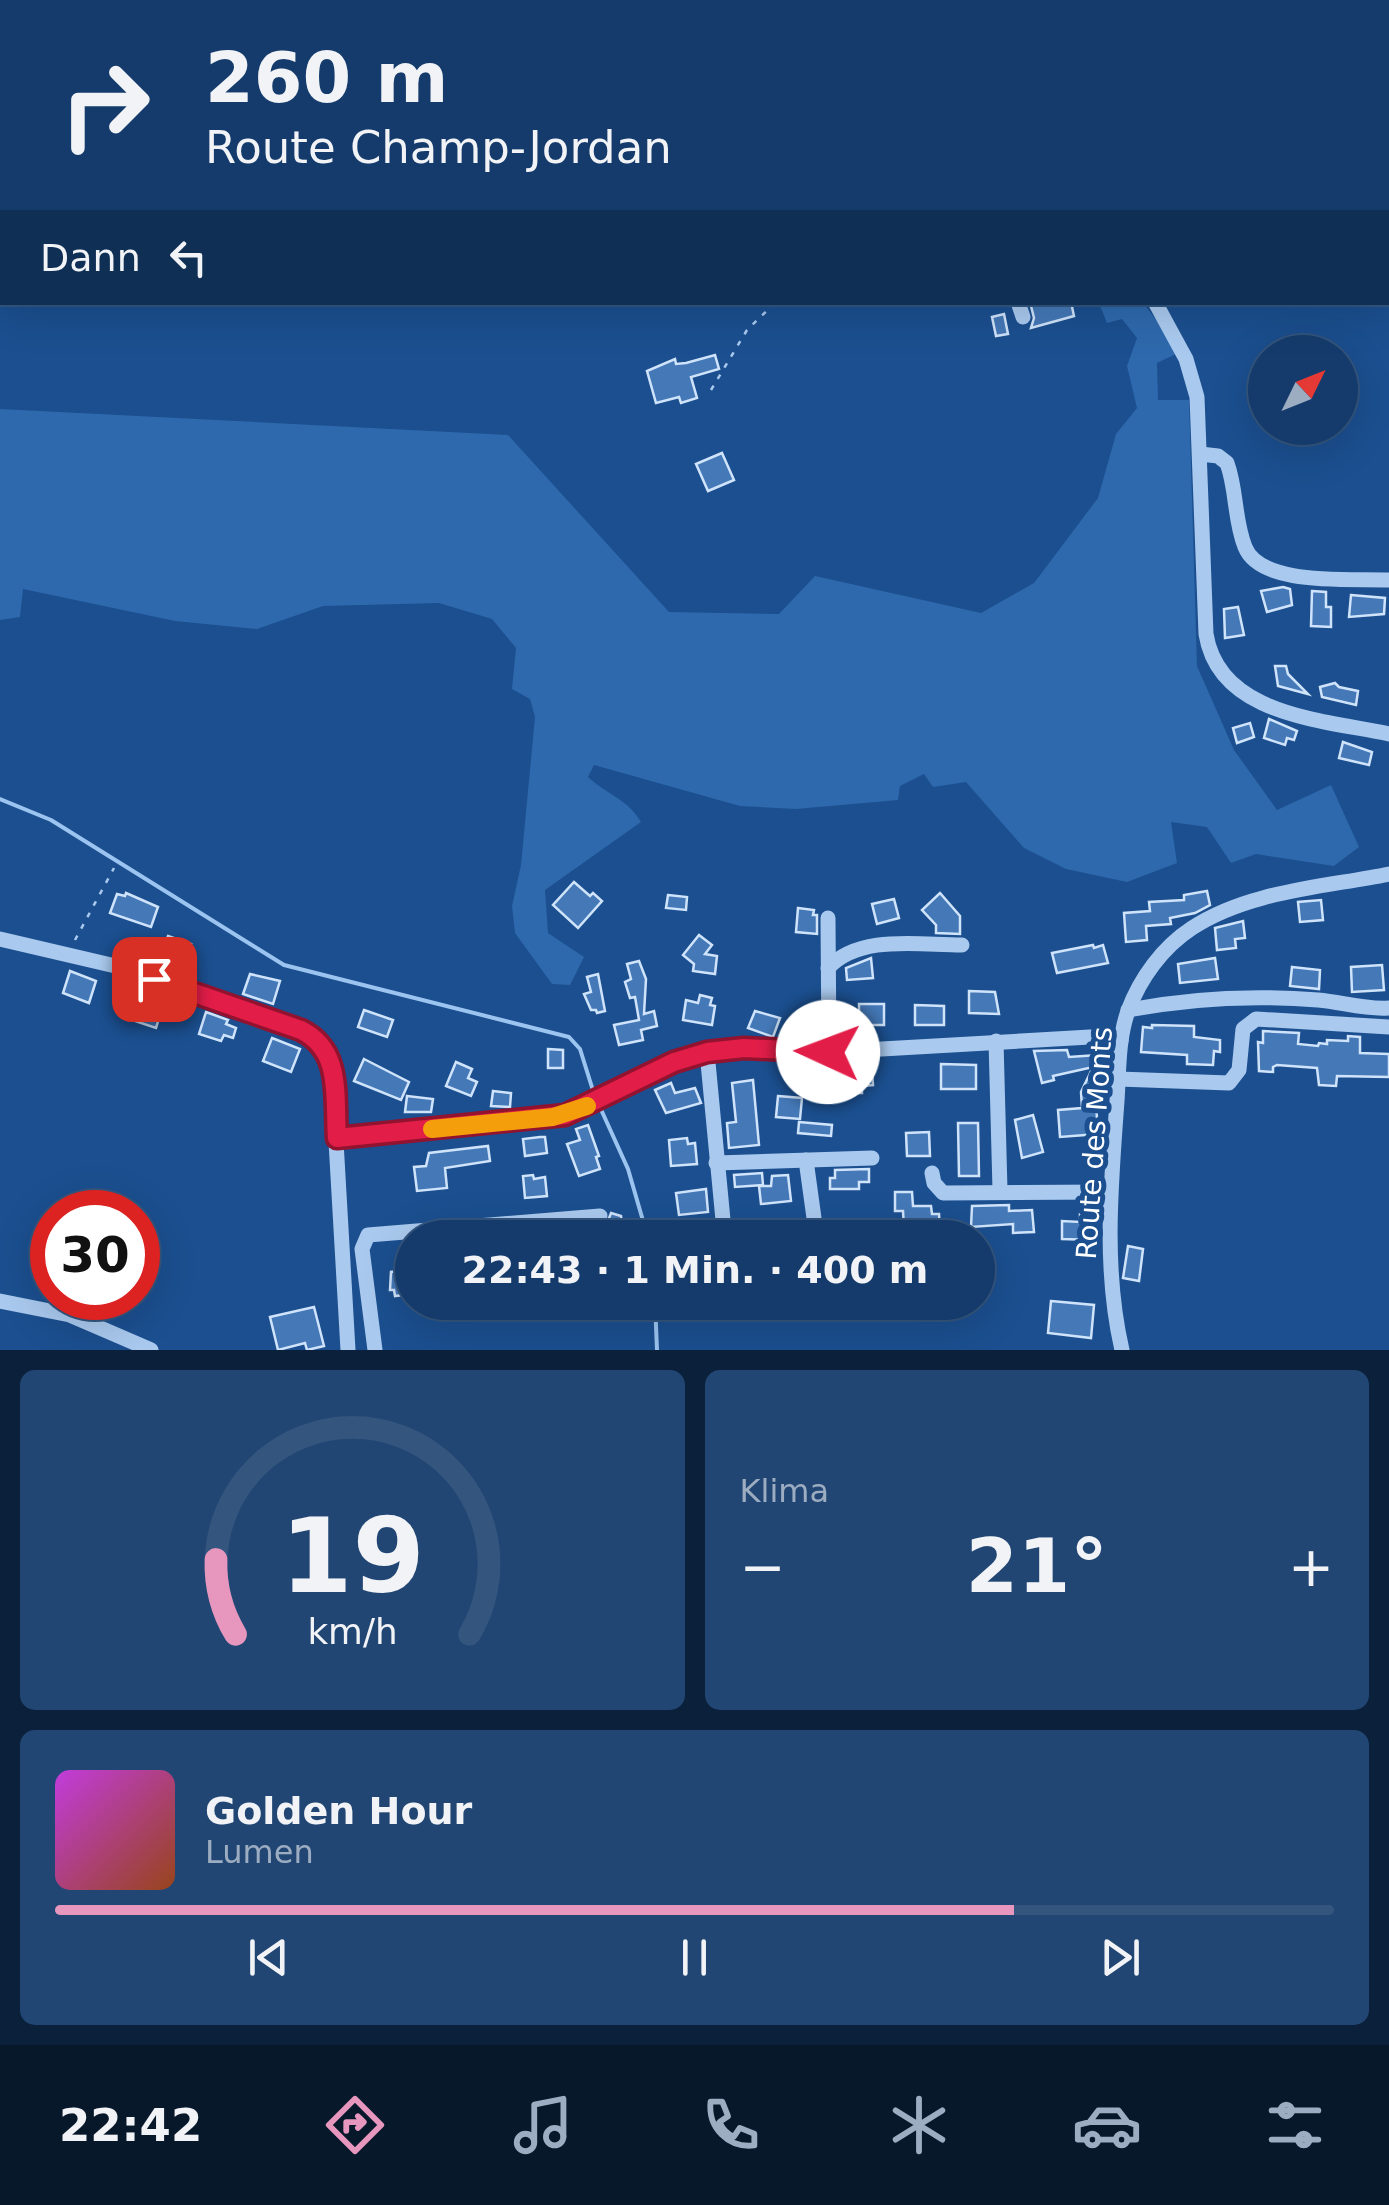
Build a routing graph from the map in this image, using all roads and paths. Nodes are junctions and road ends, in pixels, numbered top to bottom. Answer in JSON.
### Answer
{"nodes":[{"id":1,"x":773,"y":305,"type":"edge"},
{"id":2,"x":1157,"y":305,"type":"edge"},
{"id":3,"x":711,"y":390,"type":"dead end"},
{"id":4,"x":1200,"y":454,"type":"junction"},
{"id":5,"x":1389,"y":580,"type":"edge"},
{"id":6,"x":1389,"y":734,"type":"edge"},
{"id":7,"x":114,"y":868,"type":"dead end"},
{"id":8,"x":1389,"y":874,"type":"edge"},
{"id":9,"x":828,"y":918,"type":"dead end"},
{"id":10,"x":0,"y":939,"type":"edge"},
{"id":11,"x":962,"y":946,"type":"dead end"},
{"id":12,"x":68,"y":955,"type":"junction"},
{"id":13,"x":828,"y":968,"type":"junction"},
{"id":14,"x":1389,"y":1008,"type":"edge"},
{"id":15,"x":1128,"y":1010,"type":"junction"},
{"id":16,"x":1389,"y":1027,"type":"edge"},
{"id":17,"x":996,"y":1040,"type":"junction"},
{"id":18,"x":1121,"y":1041,"type":"junction"},
{"id":19,"x":707,"y":1052,"type":"junction"},
{"id":20,"x":828,"y":1052,"type":"junction"},
{"id":21,"x":1118,"y":1079,"type":"junction"},
{"id":22,"x":337,"y":1138,"type":"junction"},
{"id":23,"x":872,"y":1158,"type":"dead end"},
{"id":24,"x":806,"y":1160,"type":"junction"},
{"id":25,"x":716,"y":1162,"type":"junction"},
{"id":26,"x":932,"y":1173,"type":"dead end"},
{"id":27,"x":1000,"y":1190,"type":"junction"},
{"id":28,"x":1110,"y":1192,"type":"junction"},
{"id":29,"x":600,"y":1216,"type":"dead end"},
{"id":30,"x":814,"y":1218,"type":"dead end"},
{"id":31,"x":722,"y":1220,"type":"dead end"},
{"id":32,"x":0,"y":1302,"type":"edge"},
{"id":33,"x":151,"y":1350,"type":"edge"},
{"id":34,"x":348,"y":1350,"type":"edge"},
{"id":35,"x":375,"y":1350,"type":"edge"},
{"id":36,"x":1122,"y":1350,"type":"edge"}],
"edges":[{"from":1,"to":3,"type":"path"},
{"from":2,"to":4,"type":"street"},
{"from":4,"to":5,"type":"street"},
{"from":4,"to":6,"type":"street"},
{"from":7,"to":12,"type":"path"},
{"from":8,"to":15,"type":"street","name":"Route des Monts"},
{"from":9,"to":13,"type":"street"},
{"from":10,"to":12,"type":"street"},
{"from":11,"to":13,"type":"street"},
{"from":12,"to":22,"type":"street"},
{"from":13,"to":20,"type":"street"},
{"from":14,"to":15,"type":"street"},
{"from":15,"to":18,"type":"street","name":"Route des Monts"},
{"from":16,"to":21,"type":"street"},
{"from":17,"to":18,"type":"street"},
{"from":17,"to":20,"type":"street"},
{"from":17,"to":27,"type":"street"},
{"from":18,"to":21,"type":"street","name":"Route des Monts"},
{"from":19,"to":20,"type":"street"},
{"from":19,"to":22,"type":"street"},
{"from":19,"to":25,"type":"street"},
{"from":21,"to":28,"type":"street","name":"Route des Monts"},
{"from":22,"to":34,"type":"street"},
{"from":23,"to":24,"type":"street"},
{"from":24,"to":25,"type":"street"},
{"from":24,"to":30,"type":"street"},
{"from":25,"to":31,"type":"street"},
{"from":26,"to":27,"type":"street"},
{"from":27,"to":28,"type":"street"},
{"from":28,"to":36,"type":"street","name":"Route des Monts"},
{"from":29,"to":35,"type":"street"},
{"from":32,"to":33,"type":"street"}]}
